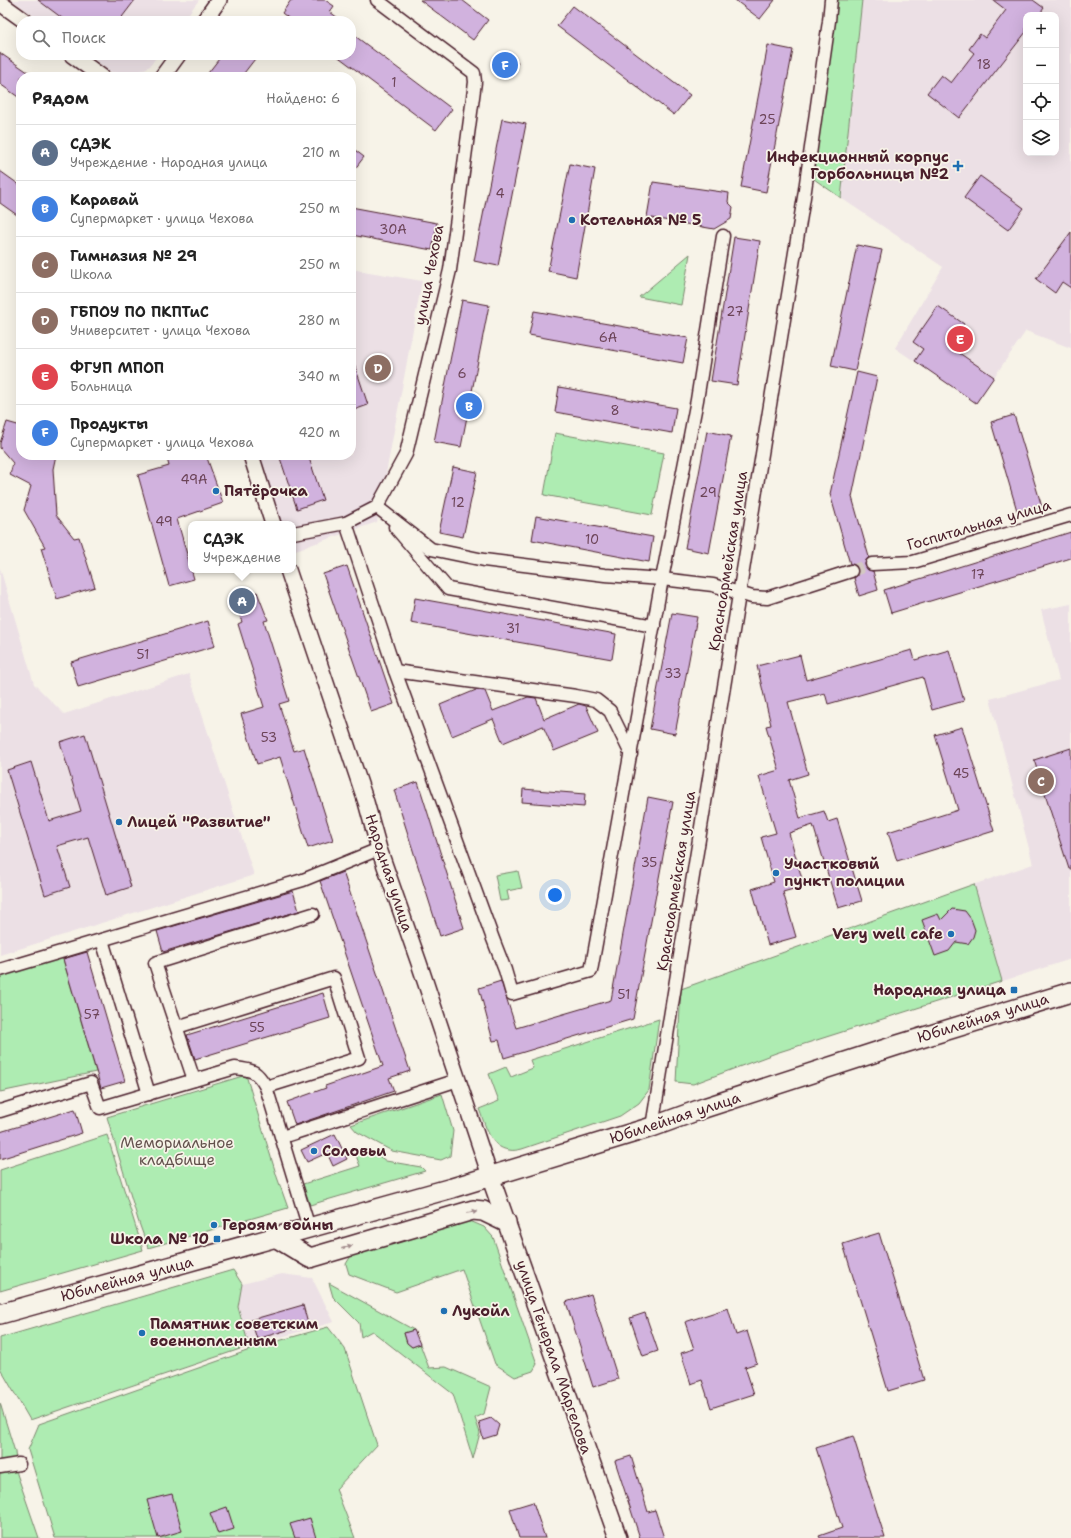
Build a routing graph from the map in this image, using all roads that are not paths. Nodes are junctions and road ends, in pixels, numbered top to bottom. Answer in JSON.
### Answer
{"nodes":[{"id":1,"x":219,"y":0,"type":"edge"},
{"id":2,"x":377,"y":0,"type":"edge"},
{"id":3,"x":831,"y":0,"type":"edge"},
{"id":4,"x":0,"y":3,"type":"edge"},
{"id":5,"x":17,"y":16,"type":"edge"},
{"id":6,"x":208,"y":16,"type":"edge"},
{"id":7,"x":79,"y":60,"type":"edge"},
{"id":8,"x":174,"y":60,"type":"edge"},
{"id":9,"x":95,"y":72,"type":"edge"},
{"id":10,"x":166,"y":72,"type":"edge"},
{"id":11,"x":723,"y":236,"type":"dead end"},
{"id":12,"x":253,"y":460,"type":"edge"},
{"id":13,"x":377,"y":507,"type":"junction"},
{"id":14,"x":1071,"y":515,"type":"edge"},
{"id":15,"x":272,"y":521,"type":"edge"},
{"id":16,"x":346,"y":523,"type":"junction"},
{"id":17,"x":296,"y":532,"type":"edge"},
{"id":18,"x":872,"y":564,"type":"tunnel mouth"},
{"id":19,"x":851,"y":570,"type":"tunnel mouth"},
{"id":20,"x":289,"y":573,"type":"edge"},
{"id":21,"x":662,"y":579,"type":"junction"},
{"id":22,"x":739,"y":592,"type":"junction"},
{"id":23,"x":654,"y":626,"type":"junction"},
{"id":24,"x":395,"y":671,"type":"junction"},
{"id":25,"x":631,"y":754,"type":"junction"},
{"id":26,"x":379,"y":849,"type":"junction"},
{"id":27,"x":313,"y":914,"type":"dead end"},
{"id":28,"x":102,"y":940,"type":"junction"},
{"id":29,"x":0,"y":970,"type":"edge"},
{"id":30,"x":1071,"y":992,"type":"edge"},
{"id":31,"x":177,"y":1027,"type":"junction"},
{"id":32,"x":194,"y":1080,"type":"junction"},
{"id":33,"x":458,"y":1080,"type":"junction"},
{"id":34,"x":266,"y":1087,"type":"junction"},
{"id":35,"x":148,"y":1094,"type":"junction"},
{"id":36,"x":0,"y":1111,"type":"edge"},
{"id":37,"x":652,"y":1127,"type":"junction"},
{"id":38,"x":282,"y":1137,"type":"junction"},
{"id":39,"x":490,"y":1176,"type":"junction"},
{"id":40,"x":506,"y":1222,"type":"junction"},
{"id":41,"x":309,"y":1228,"type":"junction"},
{"id":42,"x":277,"y":1238,"type":"junction"},
{"id":43,"x":0,"y":1314,"type":"edge"},
{"id":44,"x":19,"y":1464,"type":"dead end"},
{"id":45,"x":0,"y":1467,"type":"edge"},
{"id":46,"x":618,"y":1538,"type":"edge"}],
"edges":[{"from":1,"to":6,"type":"street"},
{"from":2,"to":13,"type":"street","name":"улица Чехова"},
{"from":3,"to":22,"type":"street","name":"Красноармейская улица"},
{"from":4,"to":5,"type":"street"},
{"from":7,"to":9,"type":"street"},
{"from":8,"to":10,"type":"street"},
{"from":11,"to":21,"type":"street"},
{"from":12,"to":15,"type":"street"},
{"from":13,"to":16,"type":"street"},
{"from":13,"to":21,"type":"street"},
{"from":13,"to":23,"type":"street"},
{"from":14,"to":18,"type":"street","name":"Госпитальная улица"},
{"from":16,"to":17,"type":"street"},
{"from":16,"to":24,"type":"street"},
{"from":19,"to":22,"type":"street"},
{"from":20,"to":26,"type":"street","name":"Народная улица"},
{"from":21,"to":22,"type":"street"},
{"from":21,"to":23,"type":"street"},
{"from":22,"to":37,"type":"street","name":"Красноармейская улица"},
{"from":23,"to":25,"type":"street"},
{"from":24,"to":25,"type":"street"},
{"from":24,"to":25,"type":"street"},
{"from":26,"to":28,"type":"street"},
{"from":26,"to":33,"type":"street","name":"Народная улица"},
{"from":27,"to":31,"type":"street"},
{"from":28,"to":29,"type":"street"},
{"from":28,"to":35,"type":"street"},
{"from":30,"to":37,"type":"main road","name":"Юбилейная улица"},
{"from":31,"to":32,"type":"street"},
{"from":31,"to":34,"type":"street"},
{"from":32,"to":34,"type":"street"},
{"from":32,"to":35,"type":"street"},
{"from":33,"to":38,"type":"street"},
{"from":33,"to":39,"type":"street","name":"Народная улица"},
{"from":34,"to":38,"type":"street"},
{"from":35,"to":36,"type":"street"},
{"from":37,"to":39,"type":"main road","name":"Юбилейная улица"},
{"from":38,"to":41,"type":"street"},
{"from":39,"to":40,"type":"main road","name":"улица Генерала Маргелова"},
{"from":39,"to":41,"type":"main road","name":"Юбилейная улица"},
{"from":42,"to":40,"type":"main road","one_way":true},
{"from":40,"to":46,"type":"main road","name":"улица Генерала Маргелова"},
{"from":41,"to":42,"type":"main road","name":"Юбилейная улица"},
{"from":42,"to":43,"type":"main road","name":"Юбилейная улица"},
{"from":44,"to":45,"type":"street"}]}
